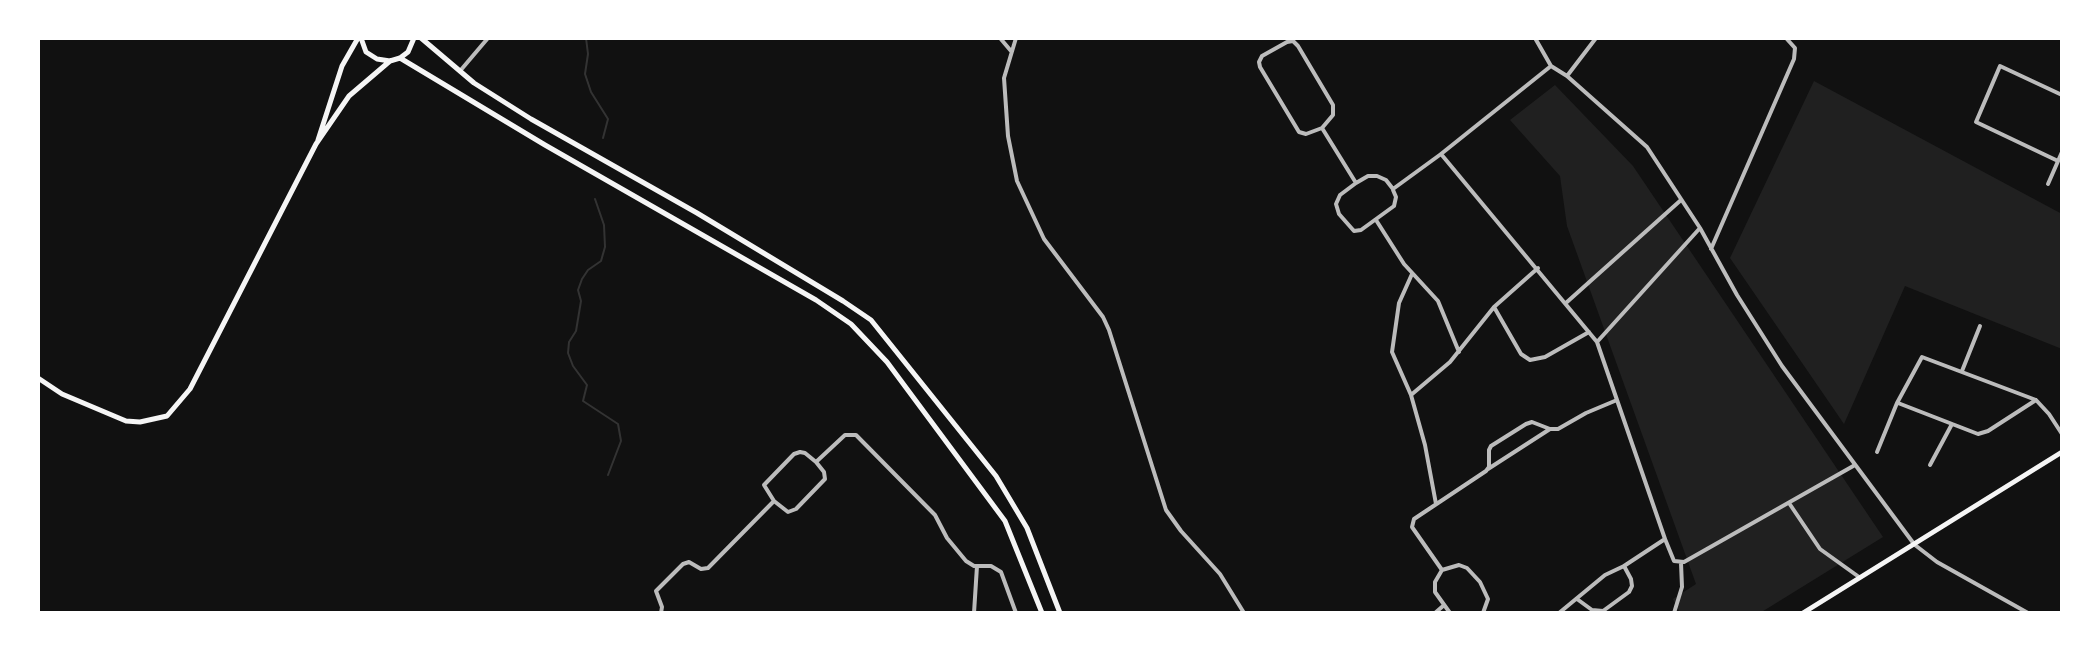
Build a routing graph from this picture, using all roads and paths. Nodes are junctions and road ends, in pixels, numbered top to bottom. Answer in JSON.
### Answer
{"nodes":[{"id":1,"x":414,"y":38,"type":"edge"},
{"id":2,"x":421,"y":38,"type":"edge"},
{"id":3,"x":488,"y":38,"type":"edge"},
{"id":4,"x":1000,"y":38,"type":"edge"},
{"id":5,"x":1016,"y":38,"type":"edge"},
{"id":6,"x":1535,"y":38,"type":"edge"},
{"id":7,"x":1596,"y":38,"type":"edge"},
{"id":8,"x":1786,"y":38,"type":"edge"},
{"id":9,"x":357,"y":39,"type":"edge"},
{"id":10,"x":1293,"y":40,"type":"edge"},
{"id":11,"x":1011,"y":51,"type":"junction"},
{"id":12,"x":400,"y":58,"type":"junction"},
{"id":13,"x":390,"y":61,"type":"junction"},
{"id":14,"x":1551,"y":66,"type":"junction"},
{"id":15,"x":460,"y":71,"type":"junction"},
{"id":16,"x":1567,"y":76,"type":"junction"},
{"id":17,"x":2062,"y":95,"type":"edge"},
{"id":18,"x":1322,"y":128,"type":"junction"},
{"id":19,"x":316,"y":144,"type":"junction"},
{"id":20,"x":2062,"y":152,"type":"edge"},
{"id":21,"x":1441,"y":154,"type":"junction"},
{"id":22,"x":2058,"y":161,"type":"junction"},
{"id":23,"x":1356,"y":183,"type":"junction"},
{"id":24,"x":2048,"y":184,"type":"dead end"},
{"id":25,"x":1393,"y":189,"type":"junction"},
{"id":26,"x":1681,"y":200,"type":"junction"},
{"id":27,"x":1376,"y":220,"type":"junction"},
{"id":28,"x":1700,"y":228,"type":"junction"},
{"id":29,"x":1711,"y":249,"type":"junction"},
{"id":30,"x":1538,"y":268,"type":"junction"},
{"id":31,"x":1412,"y":274,"type":"junction"},
{"id":32,"x":1566,"y":303,"type":"junction"},
{"id":33,"x":1494,"y":307,"type":"junction"},
{"id":34,"x":1980,"y":326,"type":"dead end"},
{"id":35,"x":1589,"y":332,"type":"junction"},
{"id":36,"x":1597,"y":342,"type":"junction"},
{"id":37,"x":1459,"y":352,"type":"junction"},
{"id":38,"x":1962,"y":371,"type":"junction"},
{"id":39,"x":38,"y":378,"type":"edge"},
{"id":40,"x":1411,"y":395,"type":"junction"},
{"id":41,"x":1617,"y":400,"type":"junction"},
{"id":42,"x":2036,"y":400,"type":"junction"},
{"id":43,"x":1897,"y":403,"type":"junction"},
{"id":44,"x":1952,"y":424,"type":"junction"},
{"id":45,"x":1550,"y":429,"type":"junction"},
{"id":46,"x":2062,"y":434,"type":"edge"},
{"id":47,"x":1877,"y":452,"type":"dead end"},
{"id":48,"x":2062,"y":452,"type":"edge"},
{"id":49,"x":816,"y":462,"type":"junction"},
{"id":50,"x":1855,"y":465,"type":"junction"},
{"id":51,"x":1930,"y":465,"type":"dead end"},
{"id":52,"x":1488,"y":469,"type":"junction"},
{"id":53,"x":774,"y":501,"type":"junction"},
{"id":54,"x":1789,"y":503,"type":"junction"},
{"id":55,"x":1436,"y":504,"type":"junction"},
{"id":56,"x":1665,"y":539,"type":"junction"},
{"id":57,"x":1915,"y":545,"type":"junction"},
{"id":58,"x":1681,"y":563,"type":"junction"},
{"id":59,"x":977,"y":566,"type":"junction"},
{"id":60,"x":1624,"y":566,"type":"junction"},
{"id":61,"x":1442,"y":570,"type":"junction"},
{"id":62,"x":1861,"y":579,"type":"junction"},
{"id":63,"x":1577,"y":599,"type":"junction"},
{"id":64,"x":1443,"y":606,"type":"junction"},
{"id":65,"x":661,"y":613,"type":"edge"},
{"id":66,"x":974,"y":613,"type":"edge"},
{"id":67,"x":1016,"y":613,"type":"edge"},
{"id":68,"x":1042,"y":613,"type":"edge"},
{"id":69,"x":1060,"y":613,"type":"edge"},
{"id":70,"x":1244,"y":613,"type":"edge"},
{"id":71,"x":1435,"y":613,"type":"edge"},
{"id":72,"x":1450,"y":613,"type":"edge"},
{"id":73,"x":1483,"y":613,"type":"edge"},
{"id":74,"x":1559,"y":613,"type":"edge"},
{"id":75,"x":1674,"y":613,"type":"edge"},
{"id":76,"x":1803,"y":613,"type":"edge"},
{"id":77,"x":2028,"y":613,"type":"edge"}],
"edges":[{"from":1,"to":12,"type":"main road"},
{"from":2,"to":15,"type":"main road"},
{"from":3,"to":15,"type":"street"},
{"from":4,"to":11,"type":"street"},
{"from":5,"to":11,"type":"street"},
{"from":6,"to":14,"type":"street"},
{"from":7,"to":16,"type":"street"},
{"from":8,"to":29,"type":"street"},
{"from":9,"to":13,"type":"main road"},
{"from":9,"to":19,"type":"main road"},
{"from":10,"to":18,"type":"street"},
{"from":10,"to":18,"type":"street"},
{"from":11,"to":70,"type":"street"},
{"from":12,"to":13,"type":"main road"},
{"from":12,"to":68,"type":"main road"},
{"from":13,"to":19,"type":"main road"},
{"from":14,"to":16,"type":"street"},
{"from":14,"to":21,"type":"street"},
{"from":15,"to":69,"type":"main road"},
{"from":16,"to":26,"type":"street"},
{"from":17,"to":22,"type":"street"},
{"from":18,"to":23,"type":"street"},
{"from":19,"to":39,"type":"main road"},
{"from":20,"to":22,"type":"street"},
{"from":21,"to":25,"type":"street"},
{"from":21,"to":30,"type":"street"},
{"from":22,"to":24,"type":"street"},
{"from":23,"to":25,"type":"street"},
{"from":23,"to":27,"type":"street"},
{"from":25,"to":27,"type":"street"},
{"from":26,"to":28,"type":"street"},
{"from":26,"to":32,"type":"street"},
{"from":27,"to":31,"type":"street"},
{"from":28,"to":29,"type":"street"},
{"from":28,"to":36,"type":"street"},
{"from":29,"to":50,"type":"street"},
{"from":30,"to":32,"type":"street"},
{"from":30,"to":33,"type":"street"},
{"from":31,"to":37,"type":"street"},
{"from":31,"to":40,"type":"street"},
{"from":32,"to":35,"type":"street"},
{"from":33,"to":35,"type":"street"},
{"from":33,"to":37,"type":"street"},
{"from":34,"to":38,"type":"street"},
{"from":35,"to":36,"type":"street"},
{"from":36,"to":41,"type":"street"},
{"from":37,"to":40,"type":"street"},
{"from":38,"to":42,"type":"street"},
{"from":38,"to":43,"type":"street"},
{"from":40,"to":55,"type":"street"},
{"from":41,"to":45,"type":"street"},
{"from":41,"to":56,"type":"street"},
{"from":42,"to":44,"type":"street"},
{"from":42,"to":46,"type":"street"},
{"from":43,"to":44,"type":"street"},
{"from":43,"to":47,"type":"street"},
{"from":44,"to":51,"type":"street"},
{"from":45,"to":52,"type":"street"},
{"from":45,"to":52,"type":"street"},
{"from":48,"to":57,"type":"main road"},
{"from":49,"to":53,"type":"street"},
{"from":49,"to":53,"type":"street"},
{"from":49,"to":59,"type":"street"},
{"from":50,"to":54,"type":"street"},
{"from":50,"to":57,"type":"street"},
{"from":52,"to":55,"type":"street"},
{"from":53,"to":65,"type":"street"},
{"from":54,"to":58,"type":"street"},
{"from":54,"to":62,"type":"street"},
{"from":55,"to":61,"type":"street"},
{"from":56,"to":58,"type":"street"},
{"from":56,"to":60,"type":"street"},
{"from":57,"to":62,"type":"main road"},
{"from":57,"to":77,"type":"street"},
{"from":58,"to":75,"type":"street"},
{"from":59,"to":66,"type":"street"},
{"from":59,"to":67,"type":"street"},
{"from":60,"to":63,"type":"street"},
{"from":60,"to":63,"type":"street"},
{"from":61,"to":64,"type":"street"},
{"from":61,"to":73,"type":"street"},
{"from":62,"to":76,"type":"main road"},
{"from":63,"to":74,"type":"street"},
{"from":64,"to":71,"type":"street"},
{"from":64,"to":72,"type":"street"}]}
